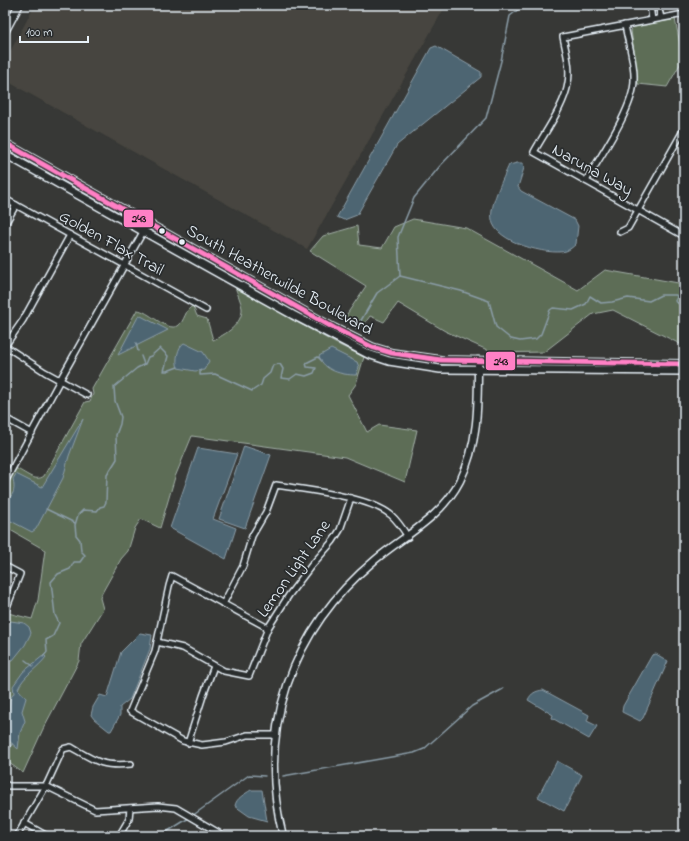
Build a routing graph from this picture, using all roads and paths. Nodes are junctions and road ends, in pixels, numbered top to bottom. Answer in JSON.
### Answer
{"nodes":[{"id":1,"x":19,"y":5,"type":"edge"},
{"id":2,"x":650,"y":5,"type":"edge"},
{"id":3,"x":658,"y":5,"type":"edge"},
{"id":4,"x":684,"y":14,"type":"edge"},
{"id":5,"x":661,"y":18,"type":"junction"},
{"id":6,"x":652,"y":20,"type":"junction"},
{"id":7,"x":625,"y":25,"type":"junction"},
{"id":8,"x":6,"y":28,"type":"edge"},
{"id":9,"x":684,"y":129,"type":"edge"},
{"id":10,"x":5,"y":143,"type":"edge"},
{"id":11,"x":5,"y":154,"type":"edge"},
{"id":12,"x":586,"y":181,"type":"junction"},
{"id":13,"x":5,"y":199,"type":"edge"},
{"id":14,"x":16,"y":205,"type":"junction"},
{"id":15,"x":638,"y":210,"type":"junction"},
{"id":16,"x":148,"y":223,"type":"junction"},
{"id":17,"x":5,"y":224,"type":"edge"},
{"id":18,"x":143,"y":231,"type":"junction"},
{"id":19,"x":620,"y":232,"type":"dead end"},
{"id":20,"x":70,"y":235,"type":"junction"},
{"id":21,"x":684,"y":236,"type":"edge"},
{"id":22,"x":125,"y":265,"type":"junction"},
{"id":23,"x":298,"y":307,"type":"junction"},
{"id":24,"x":206,"y":310,"type":"dead end"},
{"id":25,"x":293,"y":315,"type":"junction"},
{"id":26,"x":5,"y":346,"type":"edge"},
{"id":27,"x":478,"y":360,"type":"junction"},
{"id":28,"x":684,"y":364,"type":"edge"},
{"id":29,"x":665,"y":367,"type":"junction"},
{"id":30,"x":478,"y":369,"type":"junction"},
{"id":31,"x":684,"y":371,"type":"edge"},
{"id":32,"x":60,"y":380,"type":"junction"},
{"id":33,"x":87,"y":395,"type":"dead end"},
{"id":34,"x":5,"y":418,"type":"edge"},
{"id":35,"x":32,"y":432,"type":"junction"},
{"id":36,"x":5,"y":482,"type":"edge"},
{"id":37,"x":351,"y":498,"type":"junction"},
{"id":38,"x":408,"y":537,"type":"junction"},
{"id":39,"x":5,"y":566,"type":"edge"},
{"id":40,"x":223,"y":604,"type":"junction"},
{"id":41,"x":5,"y":612,"type":"edge"},
{"id":42,"x":268,"y":628,"type":"junction"},
{"id":43,"x":157,"y":642,"type":"junction"},
{"id":44,"x":214,"y":666,"type":"junction"},
{"id":45,"x":276,"y":735,"type":"junction"},
{"id":46,"x":188,"y":743,"type":"junction"},
{"id":47,"x":131,"y":764,"type":"dead end"},
{"id":48,"x":5,"y":784,"type":"edge"},
{"id":49,"x":46,"y":786,"type":"junction"},
{"id":50,"x":130,"y":808,"type":"junction"},
{"id":51,"x":24,"y":823,"type":"junction"},
{"id":52,"x":17,"y":836,"type":"edge"},
{"id":53,"x":47,"y":836,"type":"edge"},
{"id":54,"x":119,"y":836,"type":"edge"},
{"id":55,"x":224,"y":836,"type":"edge"},
{"id":56,"x":283,"y":836,"type":"edge"}],
"edges":[{"from":1,"to":8,"type":"main road"},
{"from":2,"to":6,"type":"street"},
{"from":3,"to":5,"type":"street"},
{"from":4,"to":5,"type":"street"},
{"from":5,"to":6,"type":"street"},
{"from":6,"to":7,"type":"street"},
{"from":7,"to":12,"type":"street"},
{"from":7,"to":12,"type":"street","name":"Naruna Way"},
{"from":9,"to":15,"type":"street"},
{"from":10,"to":16,"type":"main road","name":"South Heatherwilde Boulevard"},
{"from":11,"to":18,"type":"main road","name":"South Heatherwilde Boulevard"},
{"from":12,"to":15,"type":"street","name":"Naruna Way"},
{"from":13,"to":14,"type":"street","name":"Golden Flax Trail"},
{"from":14,"to":17,"type":"street"},
{"from":14,"to":20,"type":"street","name":"Golden Flax Trail"},
{"from":15,"to":19,"type":"street"},
{"from":15,"to":21,"type":"street","name":"Naruna Way"},
{"from":16,"to":18,"type":"street"},
{"from":16,"to":23,"type":"main road","name":"South Heatherwilde Boulevard"},
{"from":18,"to":22,"type":"street"},
{"from":18,"to":25,"type":"main road","name":"South Heatherwilde Boulevard"},
{"from":20,"to":22,"type":"street","name":"Golden Flax Trail"},
{"from":20,"to":26,"type":"street"},
{"from":22,"to":24,"type":"street","name":"Golden Flax Trail"},
{"from":22,"to":32,"type":"street"},
{"from":23,"to":25,"type":"main road"},
{"from":23,"to":27,"type":"main road","name":"South Heatherwilde Boulevard"},
{"from":25,"to":30,"type":"main road","name":"South Heatherwilde Boulevard"},
{"from":26,"to":32,"type":"street"},
{"from":27,"to":29,"type":"main road","name":"South Heatherwilde Boulevard"},
{"from":27,"to":30,"type":"street"},
{"from":28,"to":29,"type":"main road","name":"South Heatherwilde Boulevard"},
{"from":29,"to":30,"type":"main road","name":"South Heatherwilde Boulevard"},
{"from":29,"to":31,"type":"main road","name":"South Heatherwilde Boulevard"},
{"from":30,"to":38,"type":"street"},
{"from":32,"to":33,"type":"street"},
{"from":32,"to":35,"type":"street"},
{"from":34,"to":35,"type":"street"},
{"from":35,"to":36,"type":"street"},
{"from":37,"to":38,"type":"street"},
{"from":37,"to":40,"type":"street"},
{"from":37,"to":42,"type":"street","name":"Lemon Light Lane"},
{"from":38,"to":45,"type":"street"},
{"from":39,"to":41,"type":"street"},
{"from":40,"to":42,"type":"street"},
{"from":40,"to":43,"type":"street"},
{"from":42,"to":44,"type":"street","name":"Lemon Light Lane"},
{"from":43,"to":44,"type":"street"},
{"from":43,"to":46,"type":"street"},
{"from":44,"to":46,"type":"street"},
{"from":45,"to":46,"type":"street"},
{"from":45,"to":56,"type":"street"},
{"from":47,"to":49,"type":"street"},
{"from":48,"to":49,"type":"street"},
{"from":49,"to":50,"type":"street"},
{"from":49,"to":51,"type":"street"},
{"from":50,"to":54,"type":"street"},
{"from":50,"to":55,"type":"street"},
{"from":51,"to":52,"type":"street"},
{"from":51,"to":53,"type":"street"}]}
